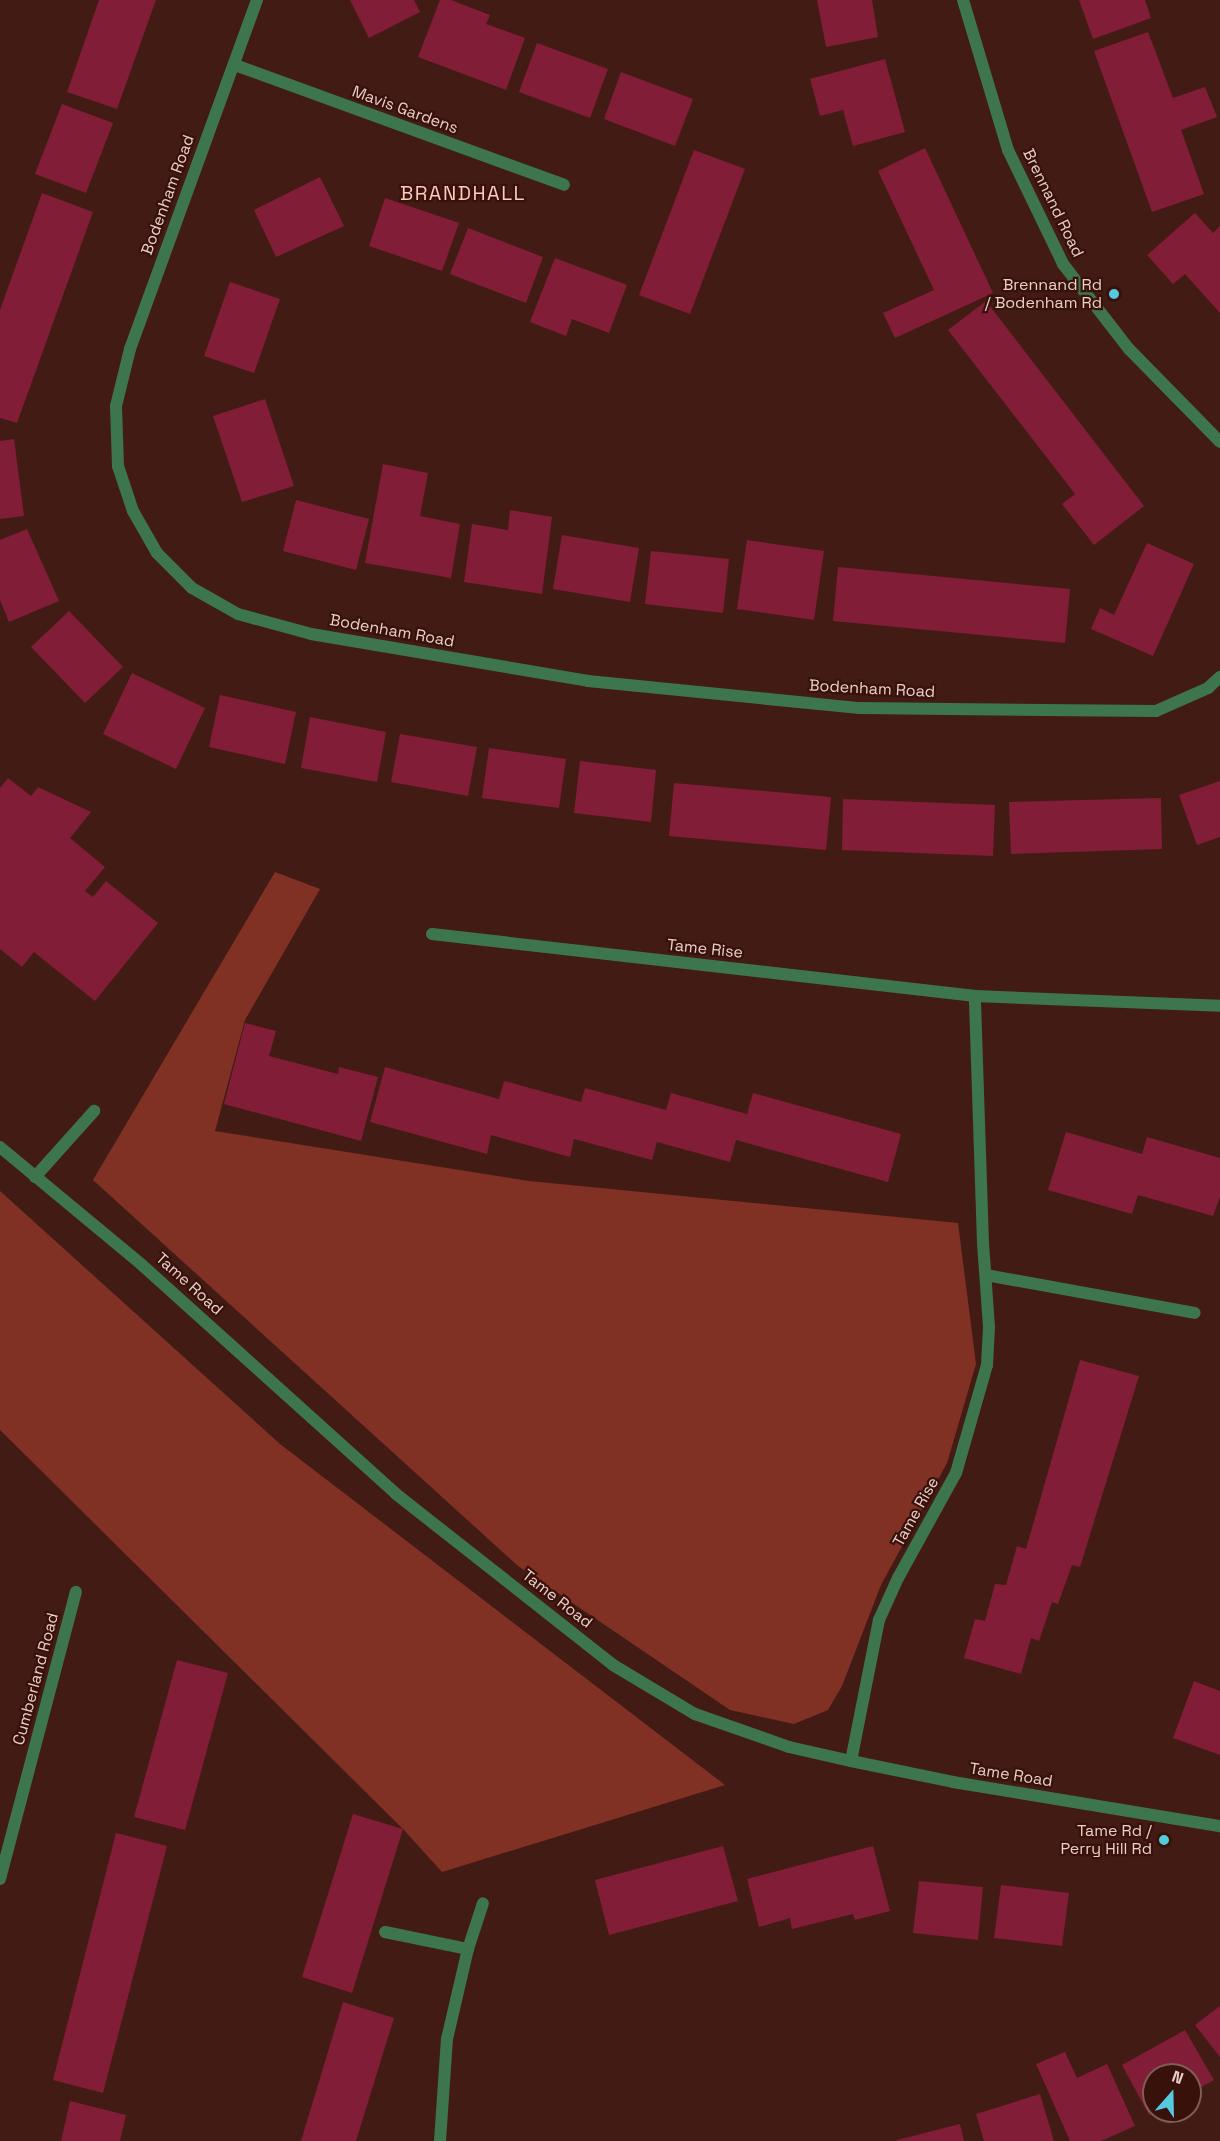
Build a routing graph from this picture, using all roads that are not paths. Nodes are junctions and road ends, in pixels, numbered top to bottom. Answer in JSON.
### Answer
{"nodes":[{"id":1,"x":257,"y":0,"type":"edge"},
{"id":2,"x":963,"y":0,"type":"edge"},
{"id":3,"x":235,"y":66,"type":"junction"},
{"id":4,"x":564,"y":185,"type":"dead end"},
{"id":5,"x":1220,"y":442,"type":"edge"},
{"id":6,"x":1220,"y":676,"type":"edge"},
{"id":7,"x":432,"y":934,"type":"dead end"},
{"id":8,"x":975,"y":996,"type":"junction"},
{"id":9,"x":1220,"y":1006,"type":"edge"},
{"id":10,"x":94,"y":1111,"type":"dead end"},
{"id":11,"x":0,"y":1147,"type":"edge"},
{"id":12,"x":35,"y":1176,"type":"junction"},
{"id":13,"x":986,"y":1275,"type":"junction"},
{"id":14,"x":1195,"y":1313,"type":"dead end"},
{"id":15,"x":76,"y":1592,"type":"dead end"},
{"id":16,"x":851,"y":1761,"type":"junction"},
{"id":17,"x":1220,"y":1826,"type":"edge"},
{"id":18,"x":0,"y":1879,"type":"edge"},
{"id":19,"x":483,"y":1903,"type":"dead end"},
{"id":20,"x":385,"y":1932,"type":"dead end"},
{"id":21,"x":468,"y":1949,"type":"junction"},
{"id":22,"x":440,"y":2141,"type":"edge"}],
"edges":[{"from":1,"to":3,"type":"street","name":"Bodenham Road"},
{"from":2,"to":5,"type":"street","name":"Brennand Road"},
{"from":3,"to":4,"type":"street","name":"Mavis Gardens"},
{"from":3,"to":6,"type":"street","name":"Bodenham Road"},
{"from":7,"to":8,"type":"street","name":"Tame Rise"},
{"from":8,"to":9,"type":"street","name":"Tame Rise"},
{"from":8,"to":13,"type":"street","name":"Tame Rise"},
{"from":10,"to":12,"type":"street"},
{"from":11,"to":12,"type":"street","name":"Tame Road"},
{"from":12,"to":16,"type":"street","name":"Tame Road"},
{"from":13,"to":14,"type":"street"},
{"from":13,"to":16,"type":"street","name":"Tame Rise"},
{"from":15,"to":18,"type":"street","name":"Cumberland Road"},
{"from":16,"to":17,"type":"street","name":"Tame Road"},
{"from":19,"to":21,"type":"street"},
{"from":20,"to":21,"type":"street"},
{"from":21,"to":22,"type":"street"}]}
